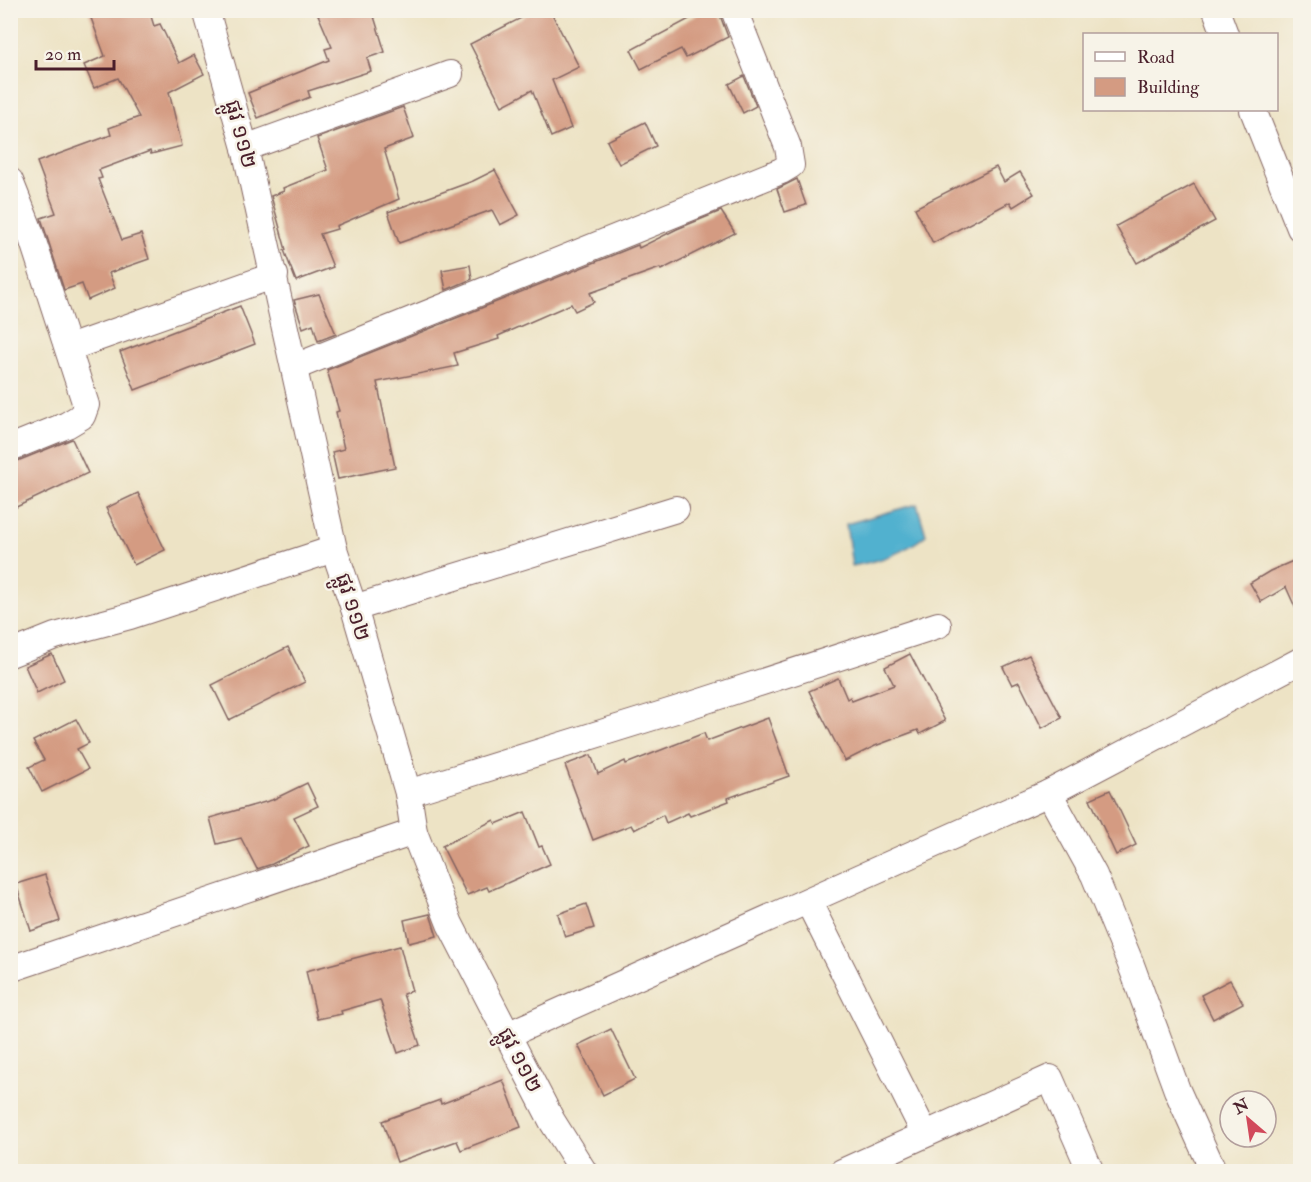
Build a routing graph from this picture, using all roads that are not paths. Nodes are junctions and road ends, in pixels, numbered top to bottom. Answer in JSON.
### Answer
{"nodes":[{"id":1,"x":206,"y":10,"type":"edge"},
{"id":2,"x":734,"y":10,"type":"edge"},
{"id":3,"x":1216,"y":10,"type":"edge"},
{"id":4,"x":1225,"y":33,"type":"edge"},
{"id":5,"x":450,"y":74,"type":"dead end"},
{"id":6,"x":1253,"y":111,"type":"edge"},
{"id":7,"x":245,"y":148,"type":"junction"},
{"id":8,"x":10,"y":181,"type":"edge"},
{"id":9,"x":1300,"y":228,"type":"edge"},
{"id":10,"x":274,"y":275,"type":"junction"},
{"id":11,"x":69,"y":348,"type":"junction"},
{"id":12,"x":295,"y":368,"type":"junction"},
{"id":13,"x":10,"y":448,"type":"edge"},
{"id":14,"x":676,"y":509,"type":"dead end"},
{"id":15,"x":334,"y":549,"type":"junction"},
{"id":16,"x":354,"y":608,"type":"junction"},
{"id":17,"x":938,"y":625,"type":"dead end"},
{"id":18,"x":10,"y":654,"type":"edge"},
{"id":19,"x":1300,"y":661,"type":"edge"},
{"id":20,"x":408,"y":793,"type":"junction"},
{"id":21,"x":1049,"y":793,"type":"junction"},
{"id":22,"x":414,"y":832,"type":"junction"},
{"id":23,"x":808,"y":901,"type":"junction"},
{"id":24,"x":10,"y":969,"type":"edge"},
{"id":25,"x":507,"y":1035,"type":"junction"},
{"id":26,"x":925,"y":1134,"type":"junction"},
{"id":27,"x":584,"y":1172,"type":"edge"},
{"id":28,"x":842,"y":1172,"type":"edge"},
{"id":29,"x":1091,"y":1172,"type":"edge"},
{"id":30,"x":1214,"y":1172,"type":"edge"}],
"edges":[{"from":1,"to":7,"type":"street","name":"ផ្លូវ ១១២"},
{"from":2,"to":12,"type":"street"},
{"from":3,"to":4,"type":"street"},
{"from":5,"to":7,"type":"street"},
{"from":6,"to":9,"type":"street"},
{"from":7,"to":10,"type":"street","name":"ផ្លូវ ១១២"},
{"from":8,"to":11,"type":"street"},
{"from":10,"to":11,"type":"street"},
{"from":10,"to":12,"type":"street","name":"ផ្លូវ ១១២"},
{"from":11,"to":13,"type":"street"},
{"from":12,"to":15,"type":"street","name":"ផ្លូវ ១១២"},
{"from":14,"to":16,"type":"street"},
{"from":15,"to":16,"type":"street","name":"ផ្លូវ ១១២"},
{"from":15,"to":18,"type":"street"},
{"from":16,"to":20,"type":"street","name":"ផ្លូវ ១១២"},
{"from":17,"to":20,"type":"street"},
{"from":19,"to":21,"type":"street"},
{"from":20,"to":22,"type":"street","name":"ផ្លូវ ១១២"},
{"from":21,"to":23,"type":"street"},
{"from":21,"to":30,"type":"street"},
{"from":22,"to":24,"type":"street"},
{"from":22,"to":25,"type":"street","name":"ផ្លូវ ១១២"},
{"from":23,"to":25,"type":"street"},
{"from":23,"to":26,"type":"street"},
{"from":25,"to":27,"type":"street","name":"ផ្លូវ ១១២"},
{"from":26,"to":28,"type":"street"},
{"from":26,"to":29,"type":"street"}]}
